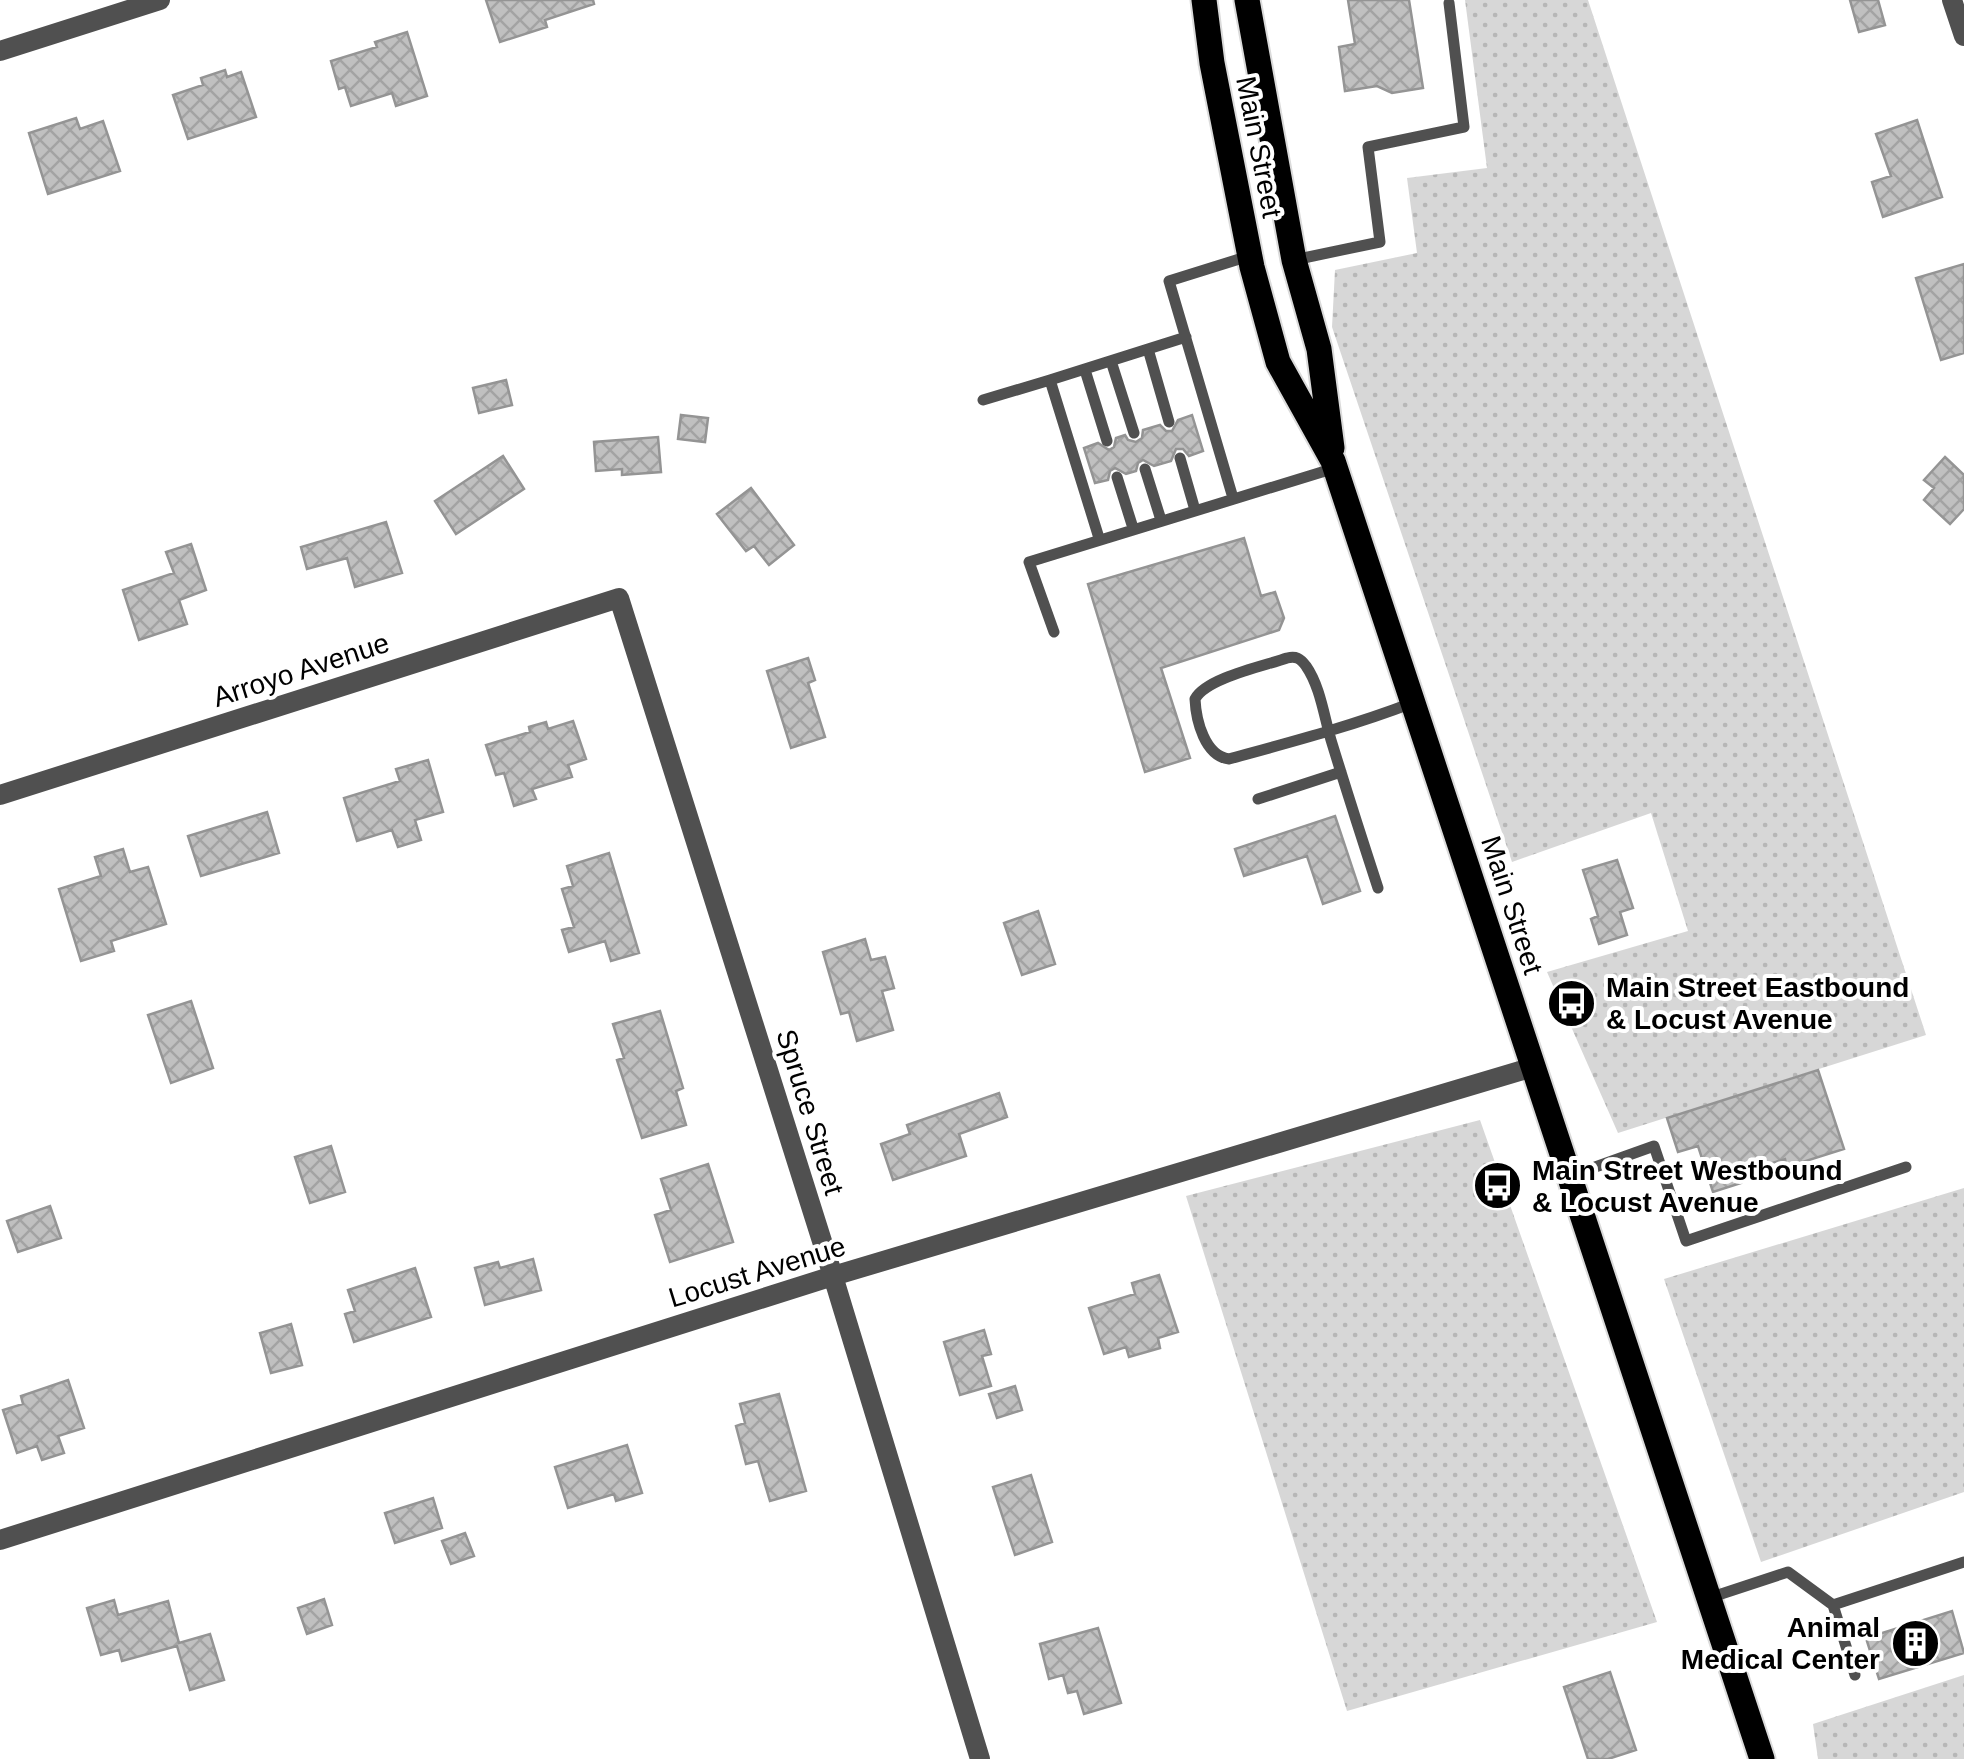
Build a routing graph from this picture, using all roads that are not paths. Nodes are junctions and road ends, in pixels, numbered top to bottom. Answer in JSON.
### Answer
{"nodes":[{"id":1,"x":160,"y":0,"type":"edge"},
{"id":2,"x":1204,"y":0,"type":"edge"},
{"id":3,"x":1952,"y":0,"type":"edge"},
{"id":4,"x":1449,"y":2,"type":"dead end"},
{"id":5,"x":1247,"y":6,"type":"edge"},
{"id":6,"x":1964,"y":36,"type":"edge"},
{"id":7,"x":0,"y":51,"type":"edge"},
{"id":8,"x":1250,"y":256,"type":"junction"},
{"id":9,"x":1294,"y":260,"type":"junction"},
{"id":10,"x":1186,"y":337,"type":"junction"},
{"id":11,"x":1148,"y":349,"type":"junction"},
{"id":12,"x":1111,"y":361,"type":"junction"},
{"id":13,"x":1084,"y":370,"type":"junction"},
{"id":14,"x":1050,"y":380,"type":"junction"},
{"id":15,"x":983,"y":400,"type":"dead end"},
{"id":16,"x":1169,"y":422,"type":"dead end"},
{"id":17,"x":1134,"y":432,"type":"dead end"},
{"id":18,"x":1107,"y":440,"type":"dead end"},
{"id":19,"x":1180,"y":458,"type":"dead end"},
{"id":20,"x":1335,"y":468,"type":"junction"},
{"id":21,"x":1145,"y":469,"type":"dead end"},
{"id":22,"x":1117,"y":477,"type":"dead end"},
{"id":23,"x":1234,"y":498,"type":"junction"},
{"id":24,"x":1194,"y":510,"type":"junction"},
{"id":25,"x":1161,"y":520,"type":"junction"},
{"id":26,"x":1133,"y":528,"type":"junction"},
{"id":27,"x":1099,"y":538,"type":"junction"},
{"id":28,"x":620,"y":598,"type":"joint"},
{"id":29,"x":1054,"y":632,"type":"dead end"},
{"id":30,"x":1412,"y":703,"type":"junction"},
{"id":31,"x":1328,"y":731,"type":"junction"},
{"id":32,"x":1341,"y":772,"type":"junction"},
{"id":33,"x":0,"y":795,"type":"edge"},
{"id":34,"x":1258,"y":799,"type":"dead end"},
{"id":35,"x":1378,"y":888,"type":"dead end"},
{"id":36,"x":1533,"y":1067,"type":"junction"},
{"id":37,"x":1906,"y":1167,"type":"dead end"},
{"id":38,"x":1570,"y":1176,"type":"junction"},
{"id":39,"x":833,"y":1276,"type":"junction"},
{"id":40,"x":0,"y":1540,"type":"edge"},
{"id":41,"x":1964,"y":1562,"type":"edge"},
{"id":42,"x":1709,"y":1598,"type":"junction"},
{"id":43,"x":1833,"y":1605,"type":"junction"},
{"id":44,"x":1855,"y":1675,"type":"dead end"},
{"id":45,"x":980,"y":1759,"type":"edge"},
{"id":46,"x":1762,"y":1759,"type":"edge"}],
"edges":[{"from":1,"to":7,"type":"street"},
{"from":2,"to":8,"type":"main road","name":"Main Street"},
{"from":3,"to":6,"type":"street"},
{"from":4,"to":9,"type":"lane"},
{"from":5,"to":9,"type":"main road","name":"Main Street"},
{"from":8,"to":10,"type":"lane"},
{"from":8,"to":20,"type":"main road","name":"Main Street"},
{"from":9,"to":20,"type":"main road","name":"Main Street"},
{"from":10,"to":11,"type":"lane"},
{"from":10,"to":23,"type":"lane"},
{"from":11,"to":12,"type":"lane"},
{"from":11,"to":16,"type":"lane"},
{"from":12,"to":13,"type":"lane"},
{"from":12,"to":17,"type":"lane"},
{"from":13,"to":14,"type":"lane"},
{"from":13,"to":18,"type":"lane"},
{"from":14,"to":15,"type":"lane"},
{"from":14,"to":27,"type":"lane"},
{"from":19,"to":24,"type":"lane"},
{"from":20,"to":23,"type":"lane"},
{"from":20,"to":30,"type":"main road","name":"Main Street"},
{"from":21,"to":25,"type":"lane"},
{"from":22,"to":26,"type":"lane"},
{"from":23,"to":24,"type":"lane"},
{"from":24,"to":25,"type":"lane"},
{"from":25,"to":26,"type":"lane"},
{"from":26,"to":27,"type":"lane"},
{"from":27,"to":29,"type":"lane"},
{"from":28,"to":33,"type":"street","name":"Arroyo Avenue"},
{"from":28,"to":39,"type":"street","name":"Spruce Street"},
{"from":30,"to":31,"type":"lane"},
{"from":30,"to":36,"type":"main road","name":"Main Street"},
{"from":31,"to":31,"type":"lane"},
{"from":31,"to":32,"type":"lane"},
{"from":32,"to":34,"type":"lane"},
{"from":32,"to":35,"type":"lane"},
{"from":36,"to":38,"type":"main road","name":"Main Street"},
{"from":36,"to":39,"type":"street","name":"Locust Avenue"},
{"from":37,"to":38,"type":"lane"},
{"from":38,"to":42,"type":"main road","name":"Main Street"},
{"from":39,"to":40,"type":"street","name":"Locust Avenue"},
{"from":39,"to":45,"type":"street","name":"Spruce Street"},
{"from":41,"to":43,"type":"lane"},
{"from":42,"to":43,"type":"lane"},
{"from":42,"to":46,"type":"main road","name":"Main Street"},
{"from":43,"to":44,"type":"lane"}]}
